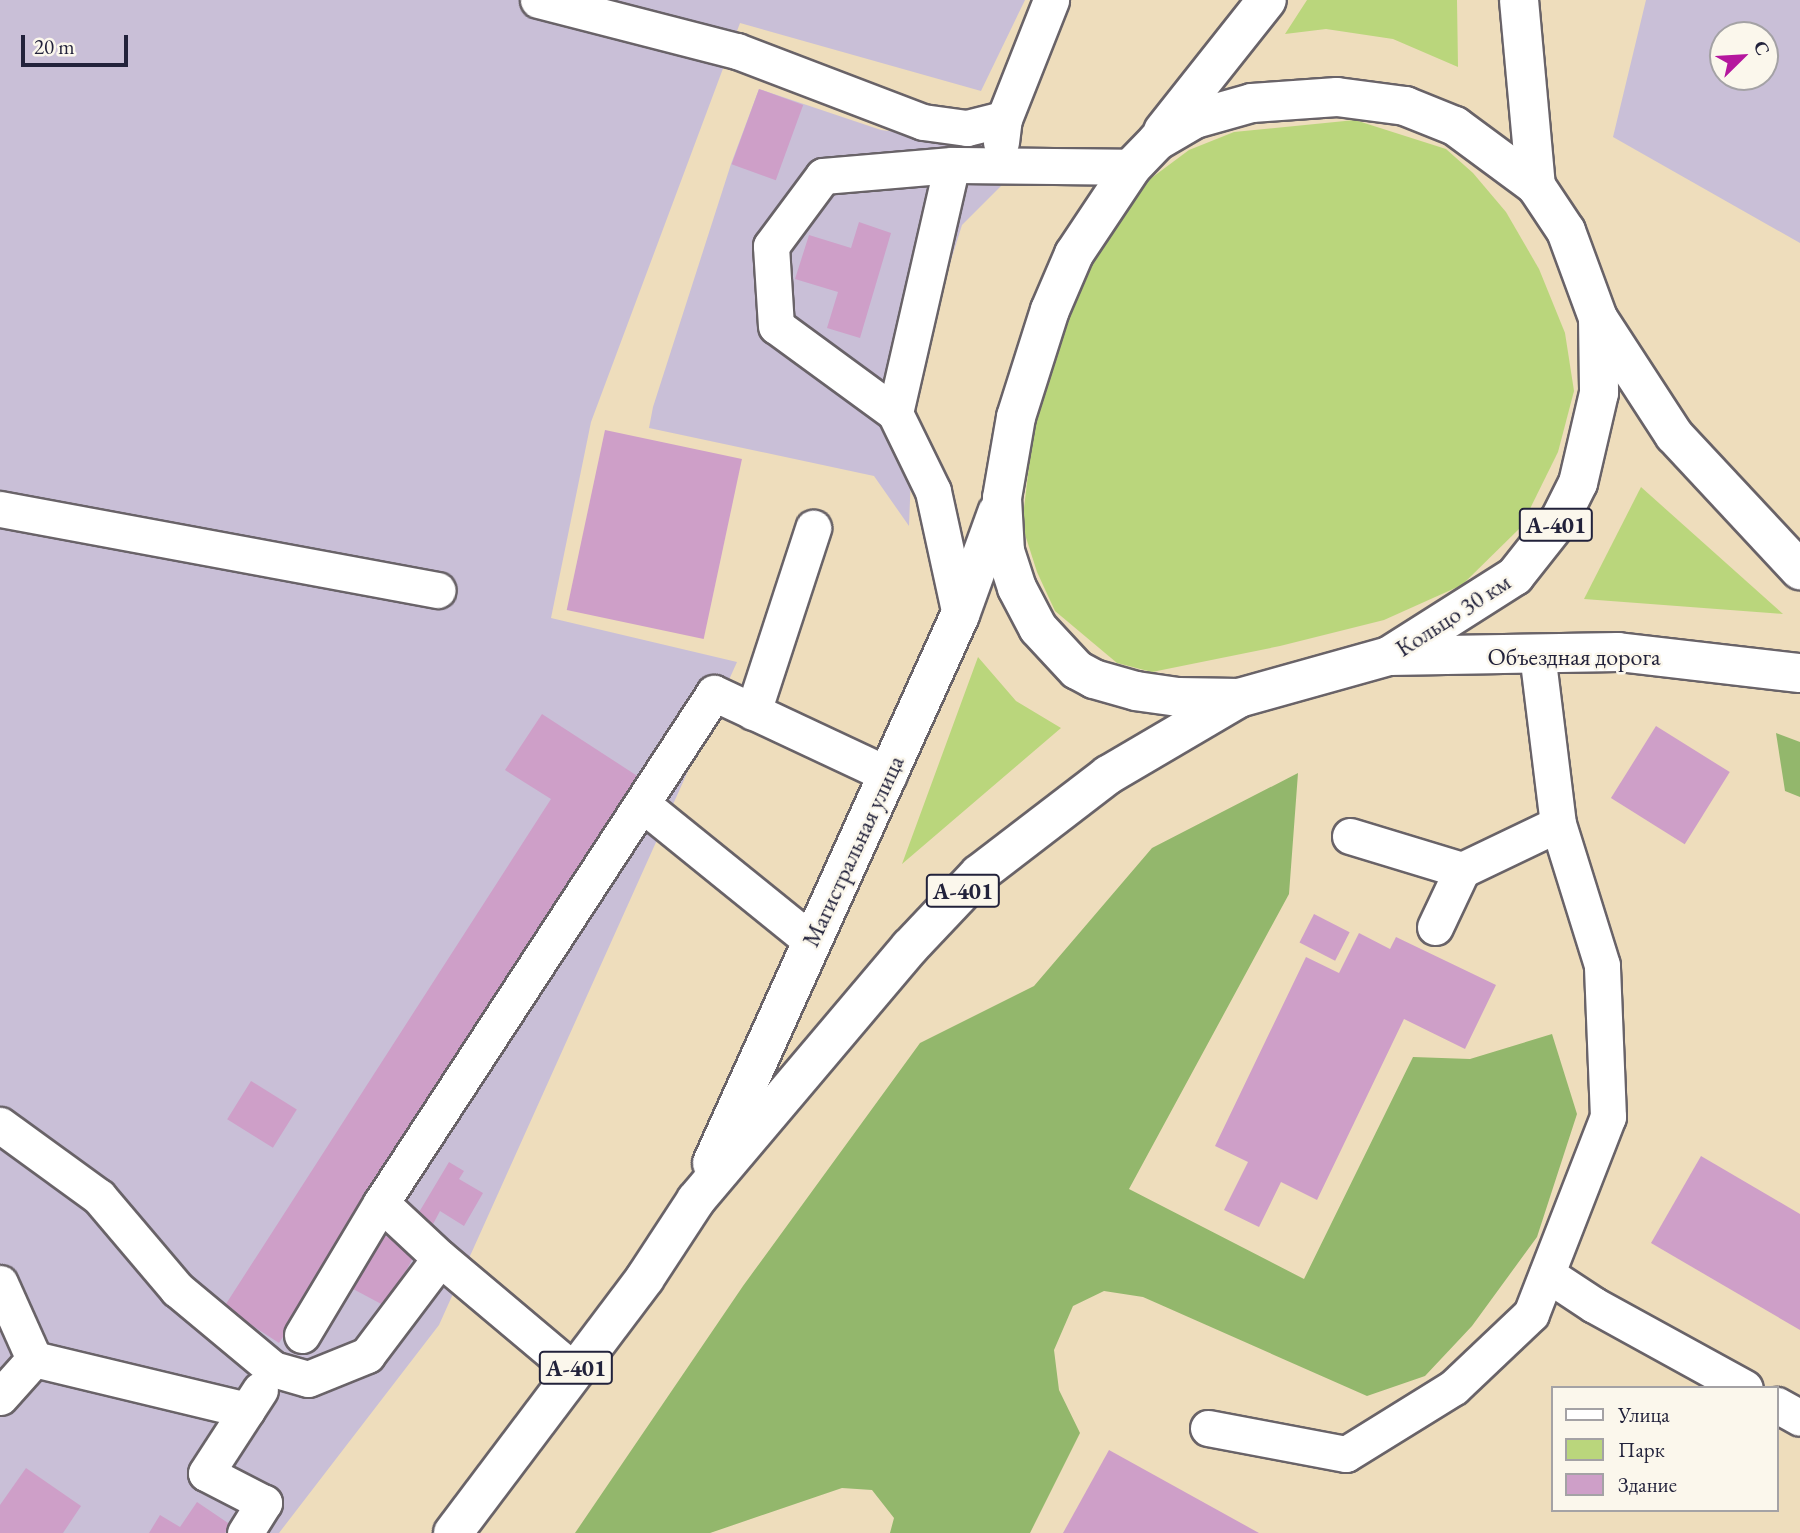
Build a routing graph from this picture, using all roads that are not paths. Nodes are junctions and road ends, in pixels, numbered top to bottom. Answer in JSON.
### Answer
{"nodes":[{"id":1,"x":538,"y":0,"type":"edge"},
{"id":2,"x":1052,"y":0,"type":"edge"},
{"id":3,"x":1266,"y":0,"type":"edge"},
{"id":4,"x":1518,"y":0,"type":"edge"},
{"id":5,"x":1004,"y":119,"type":"junction"},
{"id":6,"x":952,"y":165,"type":"junction"},
{"id":7,"x":999,"y":166,"type":"junction"},
{"id":8,"x":1132,"y":167,"type":"junction"},
{"id":9,"x":1536,"y":186,"type":"junction"},
{"id":10,"x":1598,"y":318,"type":"junction"},
{"id":11,"x":895,"y":413,"type":"junction"},
{"id":12,"x":1002,"y":498,"type":"junction"},
{"id":13,"x":0,"y":509,"type":"edge"},
{"id":14,"x":813,"y":528,"type":"dead end"},
{"id":15,"x":1800,"y":570,"type":"edge"},
{"id":16,"x":438,"y":590,"type":"dead end"},
{"id":17,"x":960,"y":615,"type":"junction"},
{"id":18,"x":1537,"y":653,"type":"junction"},
{"id":19,"x":1389,"y":656,"type":"junction"},
{"id":20,"x":1800,"y":673,"type":"edge"},
{"id":21,"x":1239,"y":698,"type":"junction"},
{"id":22,"x":753,"y":712,"type":"junction"},
{"id":23,"x":888,"y":775,"type":"junction"},
{"id":24,"x":642,"y":804,"type":"junction"},
{"id":25,"x":1558,"y":824,"type":"junction"},
{"id":26,"x":1350,"y":836,"type":"dead end"},
{"id":27,"x":1462,"y":870,"type":"junction"},
{"id":28,"x":1435,"y":927,"type":"dead end"},
{"id":29,"x":811,"y":941,"type":"junction"},
{"id":30,"x":0,"y":1125,"type":"edge"},
{"id":31,"x":695,"y":1200,"type":"junction"},
{"id":32,"x":381,"y":1203,"type":"junction"},
{"id":33,"x":440,"y":1258,"type":"junction"},
{"id":34,"x":1547,"y":1275,"type":"junction"},
{"id":35,"x":0,"y":1283,"type":"edge"},
{"id":36,"x":302,"y":1335,"type":"dead end"},
{"id":37,"x":34,"y":1359,"type":"junction"},
{"id":38,"x":273,"y":1369,"type":"junction"},
{"id":39,"x":574,"y":1371,"type":"junction"},
{"id":40,"x":1741,"y":1386,"type":"edge"},
{"id":41,"x":0,"y":1397,"type":"edge"},
{"id":42,"x":1779,"y":1406,"type":"edge"},
{"id":43,"x":247,"y":1409,"type":"junction"},
{"id":44,"x":1800,"y":1418,"type":"edge"},
{"id":45,"x":1208,"y":1428,"type":"dead end"},
{"id":46,"x":245,"y":1533,"type":"edge"},
{"id":47,"x":453,"y":1533,"type":"edge"}],
"edges":[{"from":1,"to":5,"type":"street"},
{"from":2,"to":5,"type":"street"},
{"from":3,"to":8,"type":"main road"},
{"from":4,"to":9,"type":"main road"},
{"from":5,"to":7,"type":"street"},
{"from":6,"to":7,"type":"street"},
{"from":6,"to":11,"type":"street"},
{"from":6,"to":11,"type":"street"},
{"from":7,"to":8,"type":"street"},
{"from":8,"to":9,"type":"main road","name":"Кольцо 30 км","number":"А-401"},
{"from":8,"to":12,"type":"main road","name":"Кольцо 30 км","number":"А-401"},
{"from":9,"to":10,"type":"main road","name":"Кольцо 30 км","number":"А-401"},
{"from":10,"to":15,"type":"main road","number":"А-401"},
{"from":10,"to":19,"type":"main road","name":"Кольцо 30 км","number":"А-401"},
{"from":11,"to":17,"type":"street"},
{"from":12,"to":17,"type":"main road","name":"Магистральная улица","number":"А-401"},
{"from":12,"to":21,"type":"main road","name":"Кольцо 30 км","number":"А-401"},
{"from":13,"to":16,"type":"street"},
{"from":14,"to":22,"type":"street"},
{"from":17,"to":23,"type":"main road","name":"Магистральная улица","number":"А-401"},
{"from":18,"to":19,"type":"main road","name":"Объездная дорога","number":"А-401"},
{"from":18,"to":20,"type":"main road","name":"Объездная дорога","number":"А-401"},
{"from":18,"to":25,"type":"street"},
{"from":19,"to":21,"type":"main road","name":"Кольцо 30 км","number":"А-401"},
{"from":21,"to":31,"type":"main road","name":"Магистральная улица","number":"А-401"},
{"from":22,"to":23,"type":"street"},
{"from":22,"to":24,"type":"street"},
{"from":23,"to":29,"type":"main road","name":"Магистральная улица","number":"А-401"},
{"from":24,"to":29,"type":"street"},
{"from":24,"to":32,"type":"street"},
{"from":25,"to":27,"type":"street"},
{"from":25,"to":34,"type":"street"},
{"from":26,"to":27,"type":"street"},
{"from":27,"to":28,"type":"street"},
{"from":29,"to":31,"type":"main road","name":"Магистральная улица","number":"А-401"},
{"from":30,"to":38,"type":"street"},
{"from":31,"to":39,"type":"main road","name":"Магистральная улица","number":"А-401"},
{"from":32,"to":33,"type":"street"},
{"from":32,"to":36,"type":"street"},
{"from":33,"to":38,"type":"street"},
{"from":33,"to":39,"type":"street"},
{"from":34,"to":40,"type":"street"},
{"from":34,"to":45,"type":"street"},
{"from":35,"to":37,"type":"street"},
{"from":37,"to":41,"type":"street"},
{"from":37,"to":43,"type":"street"},
{"from":38,"to":43,"type":"street"},
{"from":39,"to":47,"type":"main road","name":"Магистральная улица","number":"А-401"},
{"from":42,"to":44,"type":"street"},
{"from":43,"to":46,"type":"street"}]}
